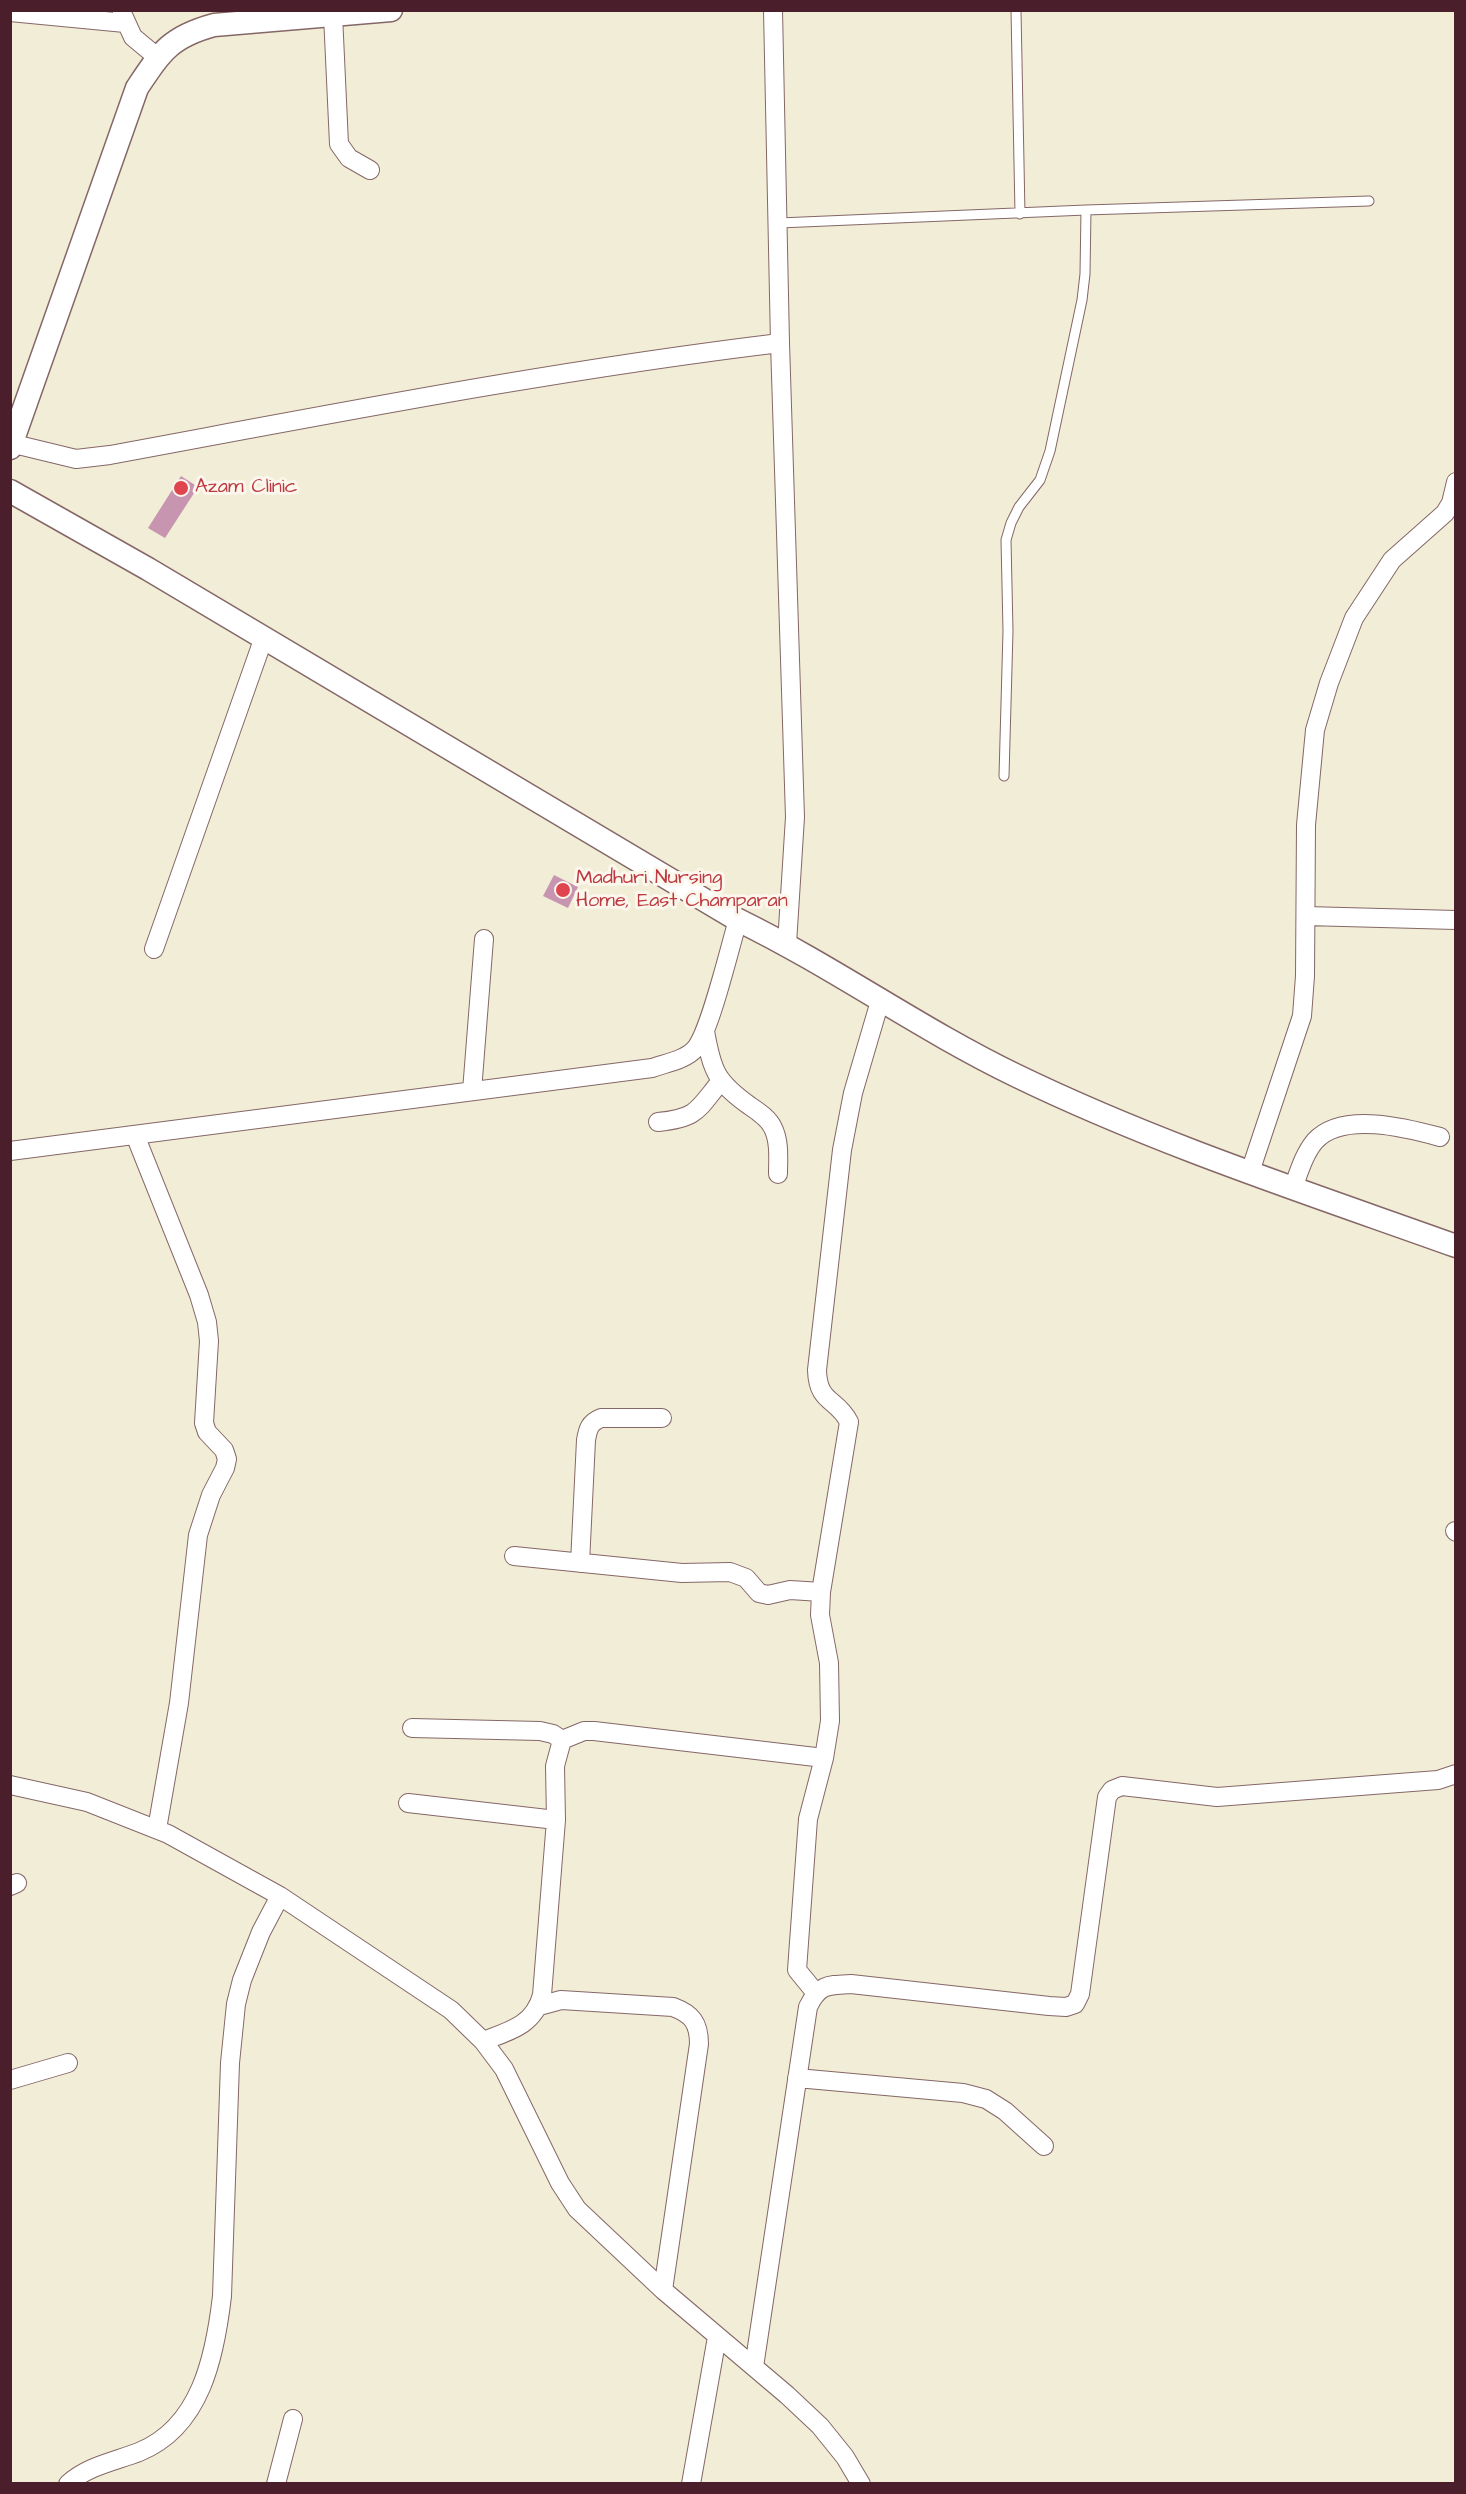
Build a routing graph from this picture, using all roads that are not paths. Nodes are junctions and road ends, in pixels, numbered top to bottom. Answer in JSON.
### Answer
{"nodes":[{"id":1,"x":391,"y":10,"type":"edge"},
{"id":2,"x":773,"y":10,"type":"edge"},
{"id":3,"x":1016,"y":10,"type":"edge"},
{"id":4,"x":10,"y":12,"type":"edge"},
{"id":5,"x":297,"y":14,"type":"edge"},
{"id":6,"x":333,"y":15,"type":"junction"},
{"id":7,"x":123,"y":17,"type":"edge"},
{"id":8,"x":219,"y":17,"type":"edge"},
{"id":9,"x":157,"y":57,"type":"junction"},
{"id":10,"x":370,"y":170,"type":"dead end"},
{"id":11,"x":1369,"y":201,"type":"dead end"},
{"id":12,"x":1086,"y":210,"type":"junction"},
{"id":13,"x":1020,"y":214,"type":"junction"},
{"id":14,"x":779,"y":224,"type":"junction"},
{"id":15,"x":780,"y":343,"type":"junction"},
{"id":16,"x":11,"y":445,"type":"edge"},
{"id":17,"x":1455,"y":488,"type":"edge"},
{"id":18,"x":10,"y":491,"type":"edge"},
{"id":19,"x":264,"y":638,"type":"junction"},
{"id":20,"x":1004,"y":776,"type":"dead end"},
{"id":21,"x":1306,"y":916,"type":"junction"},
{"id":22,"x":738,"y":920,"type":"junction"},
{"id":23,"x":1455,"y":920,"type":"edge"},
{"id":24,"x":484,"y":939,"type":"dead end"},
{"id":25,"x":788,"y":944,"type":"junction"},
{"id":26,"x":154,"y":949,"type":"dead end"},
{"id":27,"x":880,"y":1001,"type":"junction"},
{"id":28,"x":705,"y":1031,"type":"junction"},
{"id":29,"x":721,"y":1081,"type":"junction"},
{"id":30,"x":472,"y":1091,"type":"junction"},
{"id":31,"x":658,"y":1122,"type":"dead end"},
{"id":32,"x":135,"y":1135,"type":"junction"},
{"id":33,"x":1440,"y":1137,"type":"dead end"},
{"id":34,"x":10,"y":1151,"type":"edge"},
{"id":35,"x":1250,"y":1172,"type":"junction"},
{"id":36,"x":778,"y":1174,"type":"dead end"},
{"id":37,"x":1293,"y":1188,"type":"junction"},
{"id":38,"x":1455,"y":1246,"type":"edge"},
{"id":39,"x":662,"y":1418,"type":"dead end"},
{"id":40,"x":514,"y":1556,"type":"dead end"},
{"id":41,"x":580,"y":1563,"type":"junction"},
{"id":42,"x":821,"y":1592,"type":"junction"},
{"id":43,"x":412,"y":1728,"type":"dead end"},
{"id":44,"x":562,"y":1740,"type":"junction"},
{"id":45,"x":824,"y":1758,"type":"junction"},
{"id":46,"x":1455,"y":1774,"type":"edge"},
{"id":47,"x":10,"y":1785,"type":"edge"},
{"id":48,"x":408,"y":1803,"type":"dead end"},
{"id":49,"x":556,"y":1820,"type":"junction"},
{"id":50,"x":157,"y":1829,"type":"junction"},
{"id":51,"x":280,"y":1896,"type":"junction"},
{"id":52,"x":815,"y":1992,"type":"junction"},
{"id":53,"x":539,"y":2006,"type":"junction"},
{"id":54,"x":483,"y":2041,"type":"junction"},
{"id":55,"x":68,"y":2063,"type":"dead end"},
{"id":56,"x":797,"y":2078,"type":"junction"},
{"id":57,"x":10,"y":2080,"type":"edge"},
{"id":58,"x":1044,"y":2146,"type":"dead end"},
{"id":59,"x":663,"y":2290,"type":"junction"},
{"id":60,"x":717,"y":2337,"type":"junction"},
{"id":61,"x":754,"y":2367,"type":"junction"},
{"id":62,"x":293,"y":2419,"type":"dead end"},
{"id":63,"x":68,"y":2484,"type":"edge"},
{"id":64,"x":276,"y":2484,"type":"edge"},
{"id":65,"x":691,"y":2484,"type":"edge"},
{"id":66,"x":861,"y":2484,"type":"edge"}],
"edges":[{"from":1,"to":6,"type":"street"},
{"from":2,"to":14,"type":"street"},
{"from":3,"to":13,"type":"lane"},
{"from":4,"to":7,"type":"street"},
{"from":5,"to":6,"type":"street"},
{"from":5,"to":8,"type":"street"},
{"from":6,"to":10,"type":"street"},
{"from":7,"to":9,"type":"street"},
{"from":8,"to":9,"type":"street"},
{"from":9,"to":16,"type":"street"},
{"from":11,"to":12,"type":"lane"},
{"from":12,"to":13,"type":"lane"},
{"from":12,"to":20,"type":"lane"},
{"from":13,"to":14,"type":"lane"},
{"from":14,"to":15,"type":"street"},
{"from":15,"to":16,"type":"street"},
{"from":15,"to":25,"type":"street"},
{"from":17,"to":21,"type":"street"},
{"from":18,"to":19,"type":"street"},
{"from":19,"to":22,"type":"street"},
{"from":19,"to":26,"type":"street"},
{"from":21,"to":23,"type":"street"},
{"from":21,"to":35,"type":"street"},
{"from":22,"to":25,"type":"street"},
{"from":22,"to":28,"type":"street"},
{"from":24,"to":30,"type":"street"},
{"from":25,"to":27,"type":"street"},
{"from":27,"to":35,"type":"street"},
{"from":27,"to":42,"type":"street"},
{"from":28,"to":29,"type":"street"},
{"from":28,"to":30,"type":"street"},
{"from":29,"to":31,"type":"street"},
{"from":29,"to":36,"type":"street"},
{"from":30,"to":32,"type":"street"},
{"from":32,"to":34,"type":"street"},
{"from":32,"to":50,"type":"street"},
{"from":33,"to":37,"type":"street"},
{"from":35,"to":37,"type":"street"},
{"from":37,"to":38,"type":"street"},
{"from":39,"to":41,"type":"street"},
{"from":40,"to":41,"type":"street"},
{"from":41,"to":42,"type":"street"},
{"from":42,"to":45,"type":"street"},
{"from":43,"to":44,"type":"street"},
{"from":44,"to":45,"type":"street"},
{"from":44,"to":49,"type":"street"},
{"from":45,"to":52,"type":"street"},
{"from":46,"to":52,"type":"street"},
{"from":47,"to":50,"type":"street"},
{"from":48,"to":49,"type":"street"},
{"from":49,"to":53,"type":"street"},
{"from":50,"to":51,"type":"street"},
{"from":51,"to":54,"type":"street"},
{"from":51,"to":63,"type":"street"},
{"from":52,"to":56,"type":"street"},
{"from":53,"to":54,"type":"street"},
{"from":53,"to":59,"type":"street"},
{"from":54,"to":59,"type":"street"},
{"from":55,"to":57,"type":"street"},
{"from":56,"to":58,"type":"street"},
{"from":56,"to":61,"type":"street"},
{"from":59,"to":60,"type":"street"},
{"from":60,"to":61,"type":"street"},
{"from":60,"to":65,"type":"street"},
{"from":61,"to":66,"type":"street"},
{"from":62,"to":64,"type":"street"}]}
